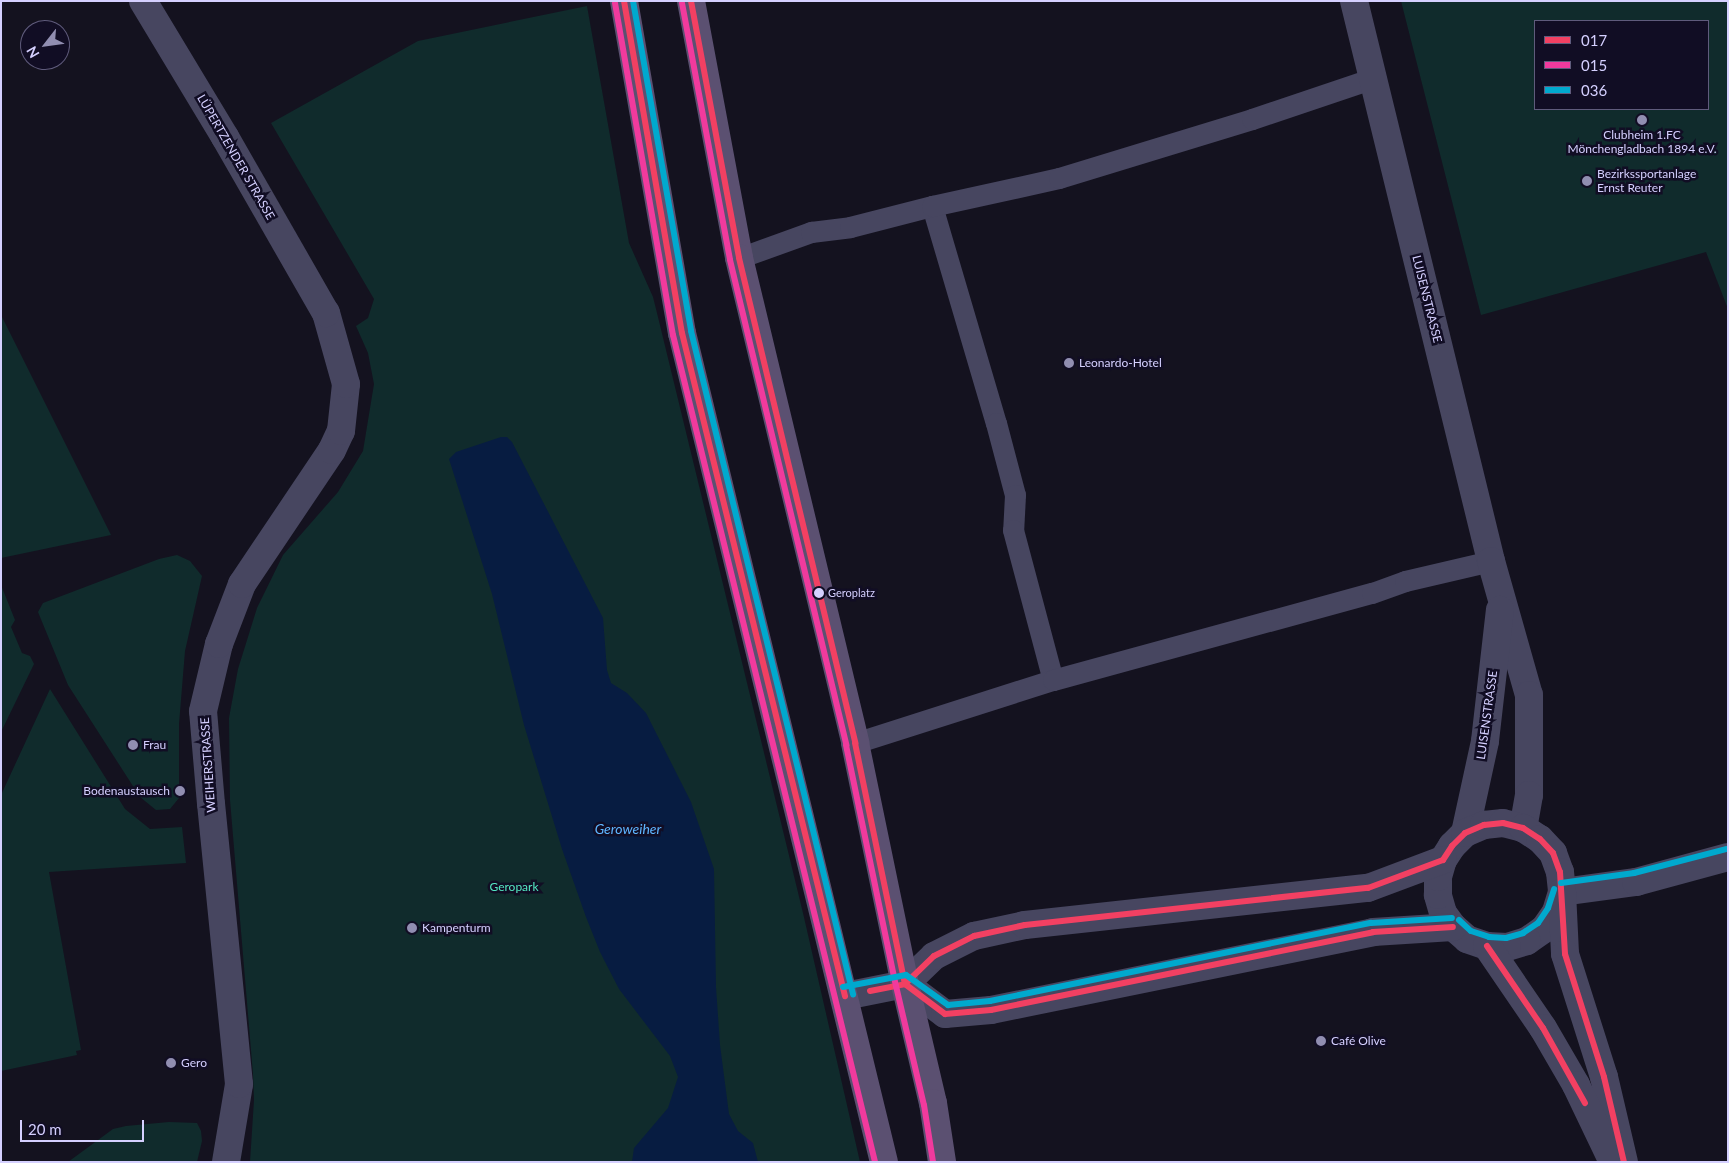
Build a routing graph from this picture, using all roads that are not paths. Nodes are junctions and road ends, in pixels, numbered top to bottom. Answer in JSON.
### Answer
{"nodes":[{"id":1,"x":143,"y":1,"type":"edge"},
{"id":2,"x":624,"y":1,"type":"edge"},
{"id":3,"x":691,"y":1,"type":"edge"},
{"id":4,"x":1354,"y":1,"type":"edge"},
{"id":5,"x":1371,"y":79,"type":"junction"},
{"id":6,"x":932,"y":206,"type":"junction"},
{"id":7,"x":738,"y":258,"type":"junction"},
{"id":8,"x":326,"y":314,"type":"joint"},
{"id":9,"x":1491,"y":561,"type":"junction"},
{"id":10,"x":1502,"y":596,"type":"junction"},
{"id":11,"x":1053,"y":680,"type":"junction"},
{"id":12,"x":855,"y":742,"type":"junction"},
{"id":13,"x":1523,"y":828,"type":"junction"},
{"id":14,"x":1465,"y":833,"type":"junction"},
{"id":15,"x":1728,"y":857,"type":"edge"},
{"id":16,"x":1443,"y":860,"type":"junction"},
{"id":17,"x":1562,"y":892,"type":"junction"},
{"id":18,"x":1453,"y":927,"type":"junction"},
{"id":19,"x":1487,"y":946,"type":"junction"},
{"id":20,"x":905,"y":984,"type":"junction"},
{"id":21,"x":844,"y":996,"type":"junction"},
{"id":22,"x":226,"y":1162,"type":"edge"},
{"id":23,"x":884,"y":1162,"type":"edge"},
{"id":24,"x":942,"y":1162,"type":"edge"},
{"id":25,"x":1613,"y":1162,"type":"edge"},
{"id":26,"x":1624,"y":1162,"type":"edge"}],
"edges":[{"from":1,"to":8,"type":"street","name":"LÜPERTZENDER STRASSE"},
{"from":2,"to":21,"type":"main road"},
{"from":3,"to":7,"type":"main road"},
{"from":4,"to":5,"type":"street","name":"LUISENSTRASSE"},
{"from":5,"to":6,"type":"lane"},
{"from":5,"to":9,"type":"street","name":"LUISENSTRASSE"},
{"from":6,"to":7,"type":"lane"},
{"from":6,"to":11,"type":"lane"},
{"from":7,"to":12,"type":"main road"},
{"from":8,"to":22,"type":"street","name":"WEIHERSTRASSE"},
{"from":9,"to":10,"type":"street","name":"LUISENSTRASSE"},
{"from":9,"to":11,"type":"lane"},
{"from":10,"to":13,"type":"street","name":"LUISENSTRASSE"},
{"from":10,"to":14,"type":"street","name":"LUISENSTRASSE"},
{"from":11,"to":12,"type":"lane"},
{"from":12,"to":20,"type":"main road"},
{"from":13,"to":14,"type":"street"},
{"from":13,"to":17,"type":"street"},
{"from":14,"to":16,"type":"street"},
{"from":15,"to":17,"type":"street"},
{"from":16,"to":18,"type":"street"},
{"from":16,"to":20,"type":"street"},
{"from":17,"to":19,"type":"street"},
{"from":17,"to":26,"type":"street"},
{"from":18,"to":19,"type":"street"},
{"from":18,"to":20,"type":"street"},
{"from":19,"to":25,"type":"street"},
{"from":20,"to":21,"type":"street"},
{"from":20,"to":24,"type":"main road"},
{"from":21,"to":23,"type":"main road"}]}
